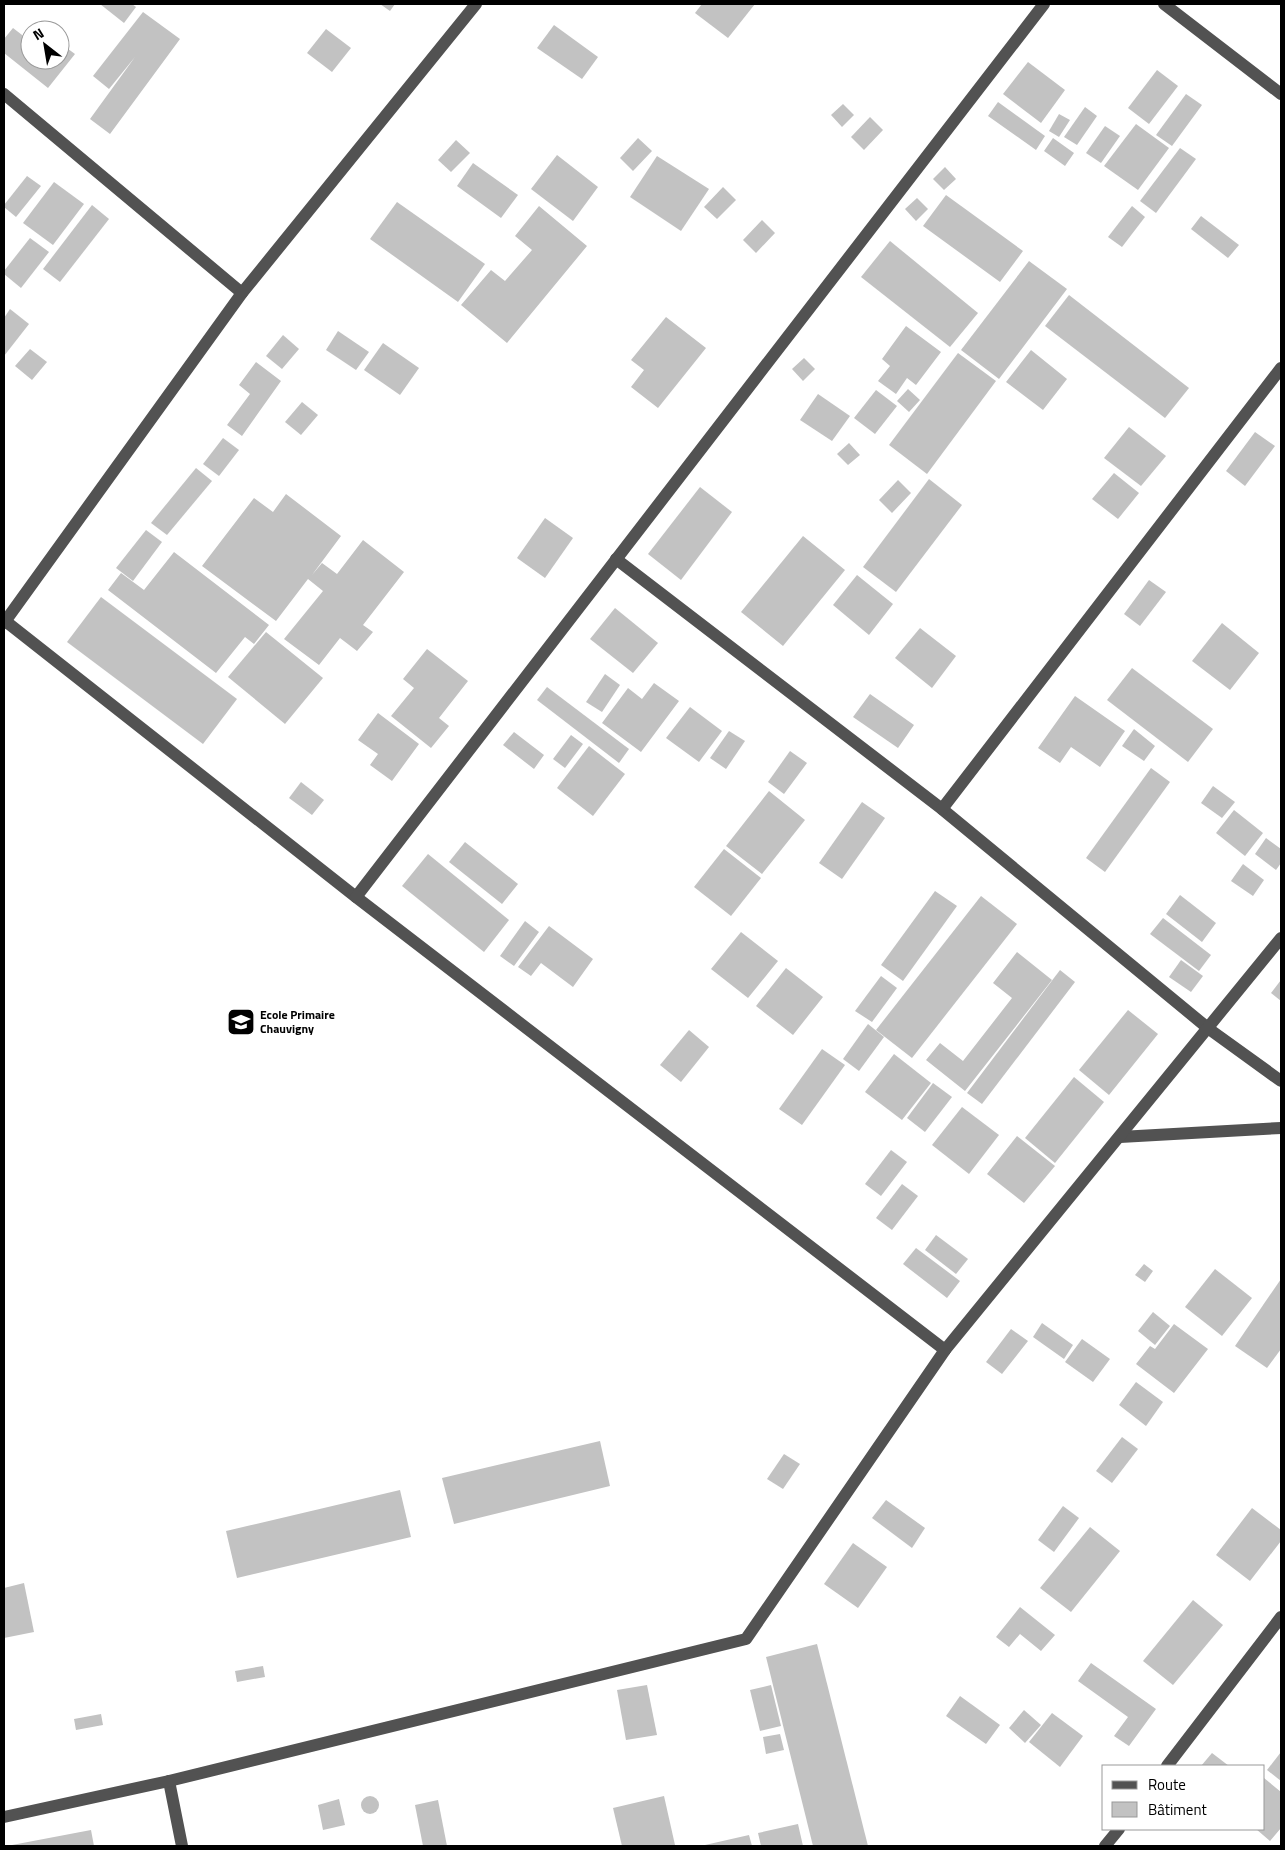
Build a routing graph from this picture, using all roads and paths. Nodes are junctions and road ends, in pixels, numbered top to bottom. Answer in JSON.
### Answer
{"nodes":[{"id":1,"x":476,"y":4,"type":"edge"},
{"id":2,"x":1044,"y":4,"type":"edge"},
{"id":3,"x":1164,"y":4,"type":"edge"},
{"id":4,"x":4,"y":94,"type":"edge"},
{"id":5,"x":1281,"y":94,"type":"edge"},
{"id":6,"x":242,"y":293,"type":"junction"},
{"id":7,"x":1281,"y":368,"type":"edge"},
{"id":8,"x":616,"y":559,"type":"junction"},
{"id":9,"x":4,"y":621,"type":"edge"},
{"id":10,"x":942,"y":809,"type":"junction"},
{"id":11,"x":356,"y":896,"type":"junction"},
{"id":12,"x":1281,"y":938,"type":"edge"},
{"id":13,"x":1209,"y":1029,"type":"junction"},
{"id":14,"x":1281,"y":1081,"type":"edge"},
{"id":15,"x":1281,"y":1128,"type":"edge"},
{"id":16,"x":1120,"y":1137,"type":"junction"},
{"id":17,"x":945,"y":1350,"type":"junction"},
{"id":18,"x":1281,"y":1617,"type":"edge"},
{"id":19,"x":1168,"y":1765,"type":"edge"},
{"id":20,"x":169,"y":1780,"type":"junction"},
{"id":21,"x":4,"y":1817,"type":"edge"},
{"id":22,"x":1118,"y":1830,"type":"edge"},
{"id":23,"x":182,"y":1846,"type":"edge"},
{"id":24,"x":1105,"y":1846,"type":"edge"}],
"edges":[{"from":1,"to":6,"type":"street"},
{"from":2,"to":8,"type":"street"},
{"from":3,"to":5,"type":"street"},
{"from":4,"to":6,"type":"street"},
{"from":6,"to":9,"type":"street"},
{"from":7,"to":10,"type":"street"},
{"from":8,"to":10,"type":"street"},
{"from":8,"to":11,"type":"street"},
{"from":9,"to":11,"type":"street"},
{"from":10,"to":13,"type":"street"},
{"from":11,"to":17,"type":"street"},
{"from":12,"to":13,"type":"street"},
{"from":13,"to":14,"type":"street"},
{"from":13,"to":16,"type":"street"},
{"from":15,"to":16,"type":"street"},
{"from":16,"to":17,"type":"street"},
{"from":17,"to":20,"type":"street"},
{"from":18,"to":19,"type":"street"},
{"from":20,"to":21,"type":"street"},
{"from":20,"to":23,"type":"street"},
{"from":22,"to":24,"type":"street"}]}
